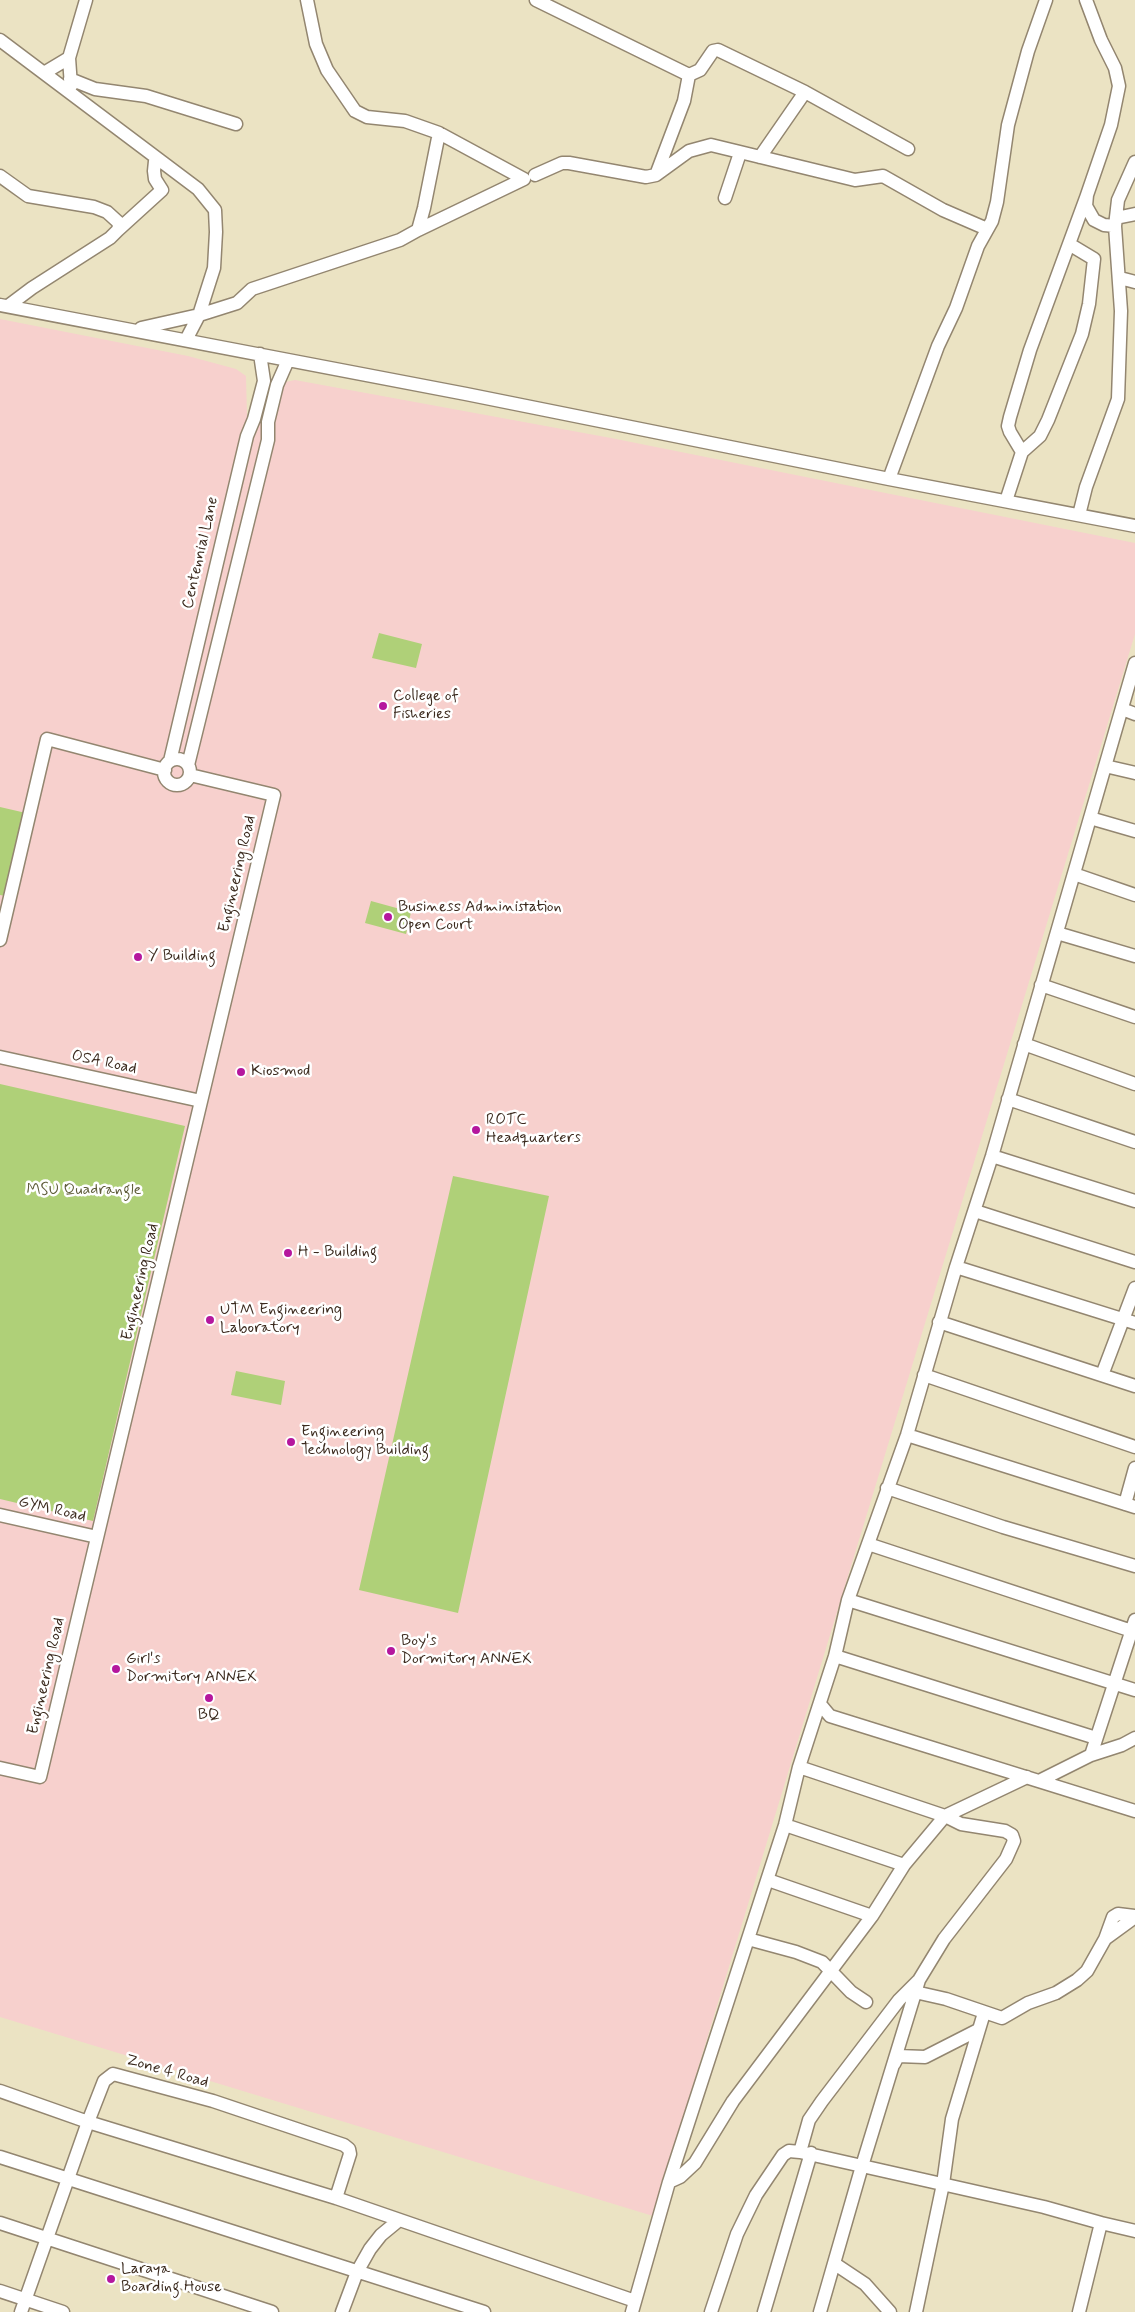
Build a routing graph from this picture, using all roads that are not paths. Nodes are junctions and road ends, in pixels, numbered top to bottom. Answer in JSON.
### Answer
{"nodes":[{"id":1,"x":86,"y":0,"type":"edge"},
{"id":2,"x":307,"y":0,"type":"edge"},
{"id":3,"x":536,"y":0,"type":"edge"},
{"id":4,"x":1046,"y":0,"type":"edge"},
{"id":5,"x":1086,"y":0,"type":"edge"},
{"id":6,"x":0,"y":40,"type":"edge"},
{"id":7,"x":69,"y":58,"type":"junction"},
{"id":8,"x":44,"y":73,"type":"junction"},
{"id":9,"x":689,"y":75,"type":"junction"},
{"id":10,"x":70,"y":79,"type":"junction"},
{"id":11,"x":805,"y":92,"type":"junction"},
{"id":12,"x":71,"y":94,"type":"junction"},
{"id":13,"x":236,"y":124,"type":"dead end"},
{"id":14,"x":438,"y":133,"type":"junction"},
{"id":15,"x":908,"y":149,"type":"dead end"},
{"id":16,"x":740,"y":153,"type":"junction"},
{"id":17,"x":760,"y":156,"type":"junction"},
{"id":18,"x":158,"y":158,"type":"junction"},
{"id":19,"x":1135,"y":162,"type":"edge"},
{"id":20,"x":535,"y":175,"type":"dead end"},
{"id":21,"x":656,"y":175,"type":"junction"},
{"id":22,"x":0,"y":176,"type":"edge"},
{"id":23,"x":1086,"y":195,"type":"junction"},
{"id":24,"x":725,"y":198,"type":"dead end"},
{"id":25,"x":1135,"y":214,"type":"edge"},
{"id":26,"x":1115,"y":222,"type":"junction"},
{"id":27,"x":987,"y":229,"type":"junction"},
{"id":28,"x":118,"y":230,"type":"junction"},
{"id":29,"x":418,"y":230,"type":"junction"},
{"id":30,"x":1069,"y":244,"type":"junction"},
{"id":31,"x":1120,"y":278,"type":"junction"},
{"id":32,"x":1135,"y":282,"type":"edge"},
{"id":33,"x":4,"y":306,"type":"edge"},
{"id":34,"x":199,"y":316,"type":"junction"},
{"id":35,"x":136,"y":330,"type":"junction"},
{"id":36,"x":186,"y":340,"type":"junction"},
{"id":37,"x":260,"y":354,"type":"junction"},
{"id":38,"x":288,"y":360,"type":"junction"},
{"id":39,"x":264,"y":381,"type":"junction"},
{"id":40,"x":277,"y":385,"type":"junction"},
{"id":41,"x":259,"y":403,"type":"junction"},
{"id":42,"x":272,"y":406,"type":"junction"},
{"id":43,"x":247,"y":436,"type":"junction"},
{"id":44,"x":268,"y":440,"type":"junction"},
{"id":45,"x":1022,"y":452,"type":"junction"},
{"id":46,"x":890,"y":479,"type":"junction"},
{"id":47,"x":231,"y":497,"type":"junction"},
{"id":48,"x":1006,"y":501,"type":"junction"},
{"id":49,"x":253,"y":502,"type":"junction"},
{"id":50,"x":1079,"y":515,"type":"junction"},
{"id":51,"x":1135,"y":526,"type":"edge"},
{"id":52,"x":210,"y":586,"type":"junction"},
{"id":53,"x":230,"y":592,"type":"junction"},
{"id":54,"x":1135,"y":663,"type":"edge"},
{"id":55,"x":191,"y":668,"type":"junction"},
{"id":56,"x":211,"y":672,"type":"junction"},
{"id":57,"x":1122,"y":709,"type":"junction"},
{"id":58,"x":1135,"y":714,"type":"edge"},
{"id":59,"x":167,"y":766,"type":"junction"},
{"id":60,"x":1105,"y":766,"type":"junction"},
{"id":61,"x":189,"y":770,"type":"junction"},
{"id":62,"x":1135,"y":773,"type":"edge"},
{"id":63,"x":1090,"y":818,"type":"junction"},
{"id":64,"x":1135,"y":831,"type":"edge"},
{"id":65,"x":1074,"y":874,"type":"junction"},
{"id":66,"x":1135,"y":895,"type":"edge"},
{"id":67,"x":1057,"y":933,"type":"junction"},
{"id":68,"x":0,"y":940,"type":"edge"},
{"id":69,"x":1135,"y":956,"type":"edge"},
{"id":70,"x":1042,"y":985,"type":"junction"},
{"id":71,"x":1135,"y":1017,"type":"edge"},
{"id":72,"x":1024,"y":1044,"type":"junction"},
{"id":73,"x":0,"y":1057,"type":"edge"},
{"id":74,"x":1135,"y":1084,"type":"edge"},
{"id":75,"x":1008,"y":1099,"type":"junction"},
{"id":76,"x":201,"y":1101,"type":"junction"},
{"id":77,"x":1135,"y":1142,"type":"edge"},
{"id":78,"x":992,"y":1156,"type":"junction"},
{"id":79,"x":1135,"y":1201,"type":"edge"},
{"id":80,"x":974,"y":1211,"type":"junction"},
{"id":81,"x":1135,"y":1262,"type":"edge"},
{"id":82,"x":956,"y":1267,"type":"junction"},
{"id":83,"x":1135,"y":1288,"type":"edge"},
{"id":84,"x":1130,"y":1321,"type":"edge"},
{"id":85,"x":939,"y":1322,"type":"junction"},
{"id":86,"x":924,"y":1375,"type":"junction"},
{"id":87,"x":1102,"y":1375,"type":"junction"},
{"id":88,"x":1135,"y":1386,"type":"edge"},
{"id":89,"x":907,"y":1435,"type":"junction"},
{"id":90,"x":1135,"y":1447,"type":"edge"},
{"id":91,"x":1135,"y":1468,"type":"edge"},
{"id":92,"x":887,"y":1488,"type":"junction"},
{"id":93,"x":1130,"y":1506,"type":"edge"},
{"id":94,"x":0,"y":1515,"type":"edge"},
{"id":95,"x":97,"y":1537,"type":"junction"},
{"id":96,"x":868,"y":1544,"type":"junction"},
{"id":97,"x":1135,"y":1566,"type":"edge"},
{"id":98,"x":848,"y":1600,"type":"junction"},
{"id":99,"x":1134,"y":1628,"type":"edge"},
{"id":100,"x":835,"y":1656,"type":"junction"},
{"id":101,"x":1115,"y":1684,"type":"junction"},
{"id":102,"x":1135,"y":1690,"type":"edge"},
{"id":103,"x":820,"y":1704,"type":"junction"},
{"id":104,"x":830,"y":1716,"type":"junction"},
{"id":105,"x":814,"y":1721,"type":"junction"},
{"id":106,"x":1096,"y":1738,"type":"junction"},
{"id":107,"x":1135,"y":1738,"type":"edge"},
{"id":108,"x":1129,"y":1747,"type":"edge"},
{"id":109,"x":1091,"y":1755,"type":"junction"},
{"id":110,"x":799,"y":1767,"type":"junction"},
{"id":111,"x":0,"y":1768,"type":"edge"},
{"id":112,"x":1033,"y":1779,"type":"junction"},
{"id":113,"x":1135,"y":1811,"type":"edge"},
{"id":114,"x":945,"y":1816,"type":"junction"},
{"id":115,"x":785,"y":1825,"type":"junction"},
{"id":116,"x":904,"y":1865,"type":"junction"},
{"id":117,"x":768,"y":1880,"type":"junction"},
{"id":118,"x":872,"y":1916,"type":"junction"},
{"id":119,"x":1135,"y":1917,"type":"edge"},
{"id":120,"x":748,"y":1940,"type":"junction"},
{"id":121,"x":830,"y":1969,"type":"junction"},
{"id":122,"x":917,"y":1986,"type":"junction"},
{"id":123,"x":866,"y":2002,"type":"dead end"},
{"id":124,"x":984,"y":2013,"type":"junction"},
{"id":125,"x":1002,"y":2018,"type":"junction"},
{"id":126,"x":976,"y":2034,"type":"junction"},
{"id":127,"x":892,"y":2068,"type":"junction"},
{"id":128,"x":0,"y":2092,"type":"edge"},
{"id":129,"x":88,"y":2122,"type":"junction"},
{"id":130,"x":806,"y":2152,"type":"junction"},
{"id":131,"x":0,"y":2157,"type":"edge"},
{"id":132,"x":862,"y":2166,"type":"junction"},
{"id":133,"x":68,"y":2181,"type":"junction"},
{"id":134,"x":669,"y":2182,"type":"junction"},
{"id":135,"x":943,"y":2184,"type":"junction"},
{"id":136,"x":336,"y":2198,"type":"junction"},
{"id":137,"x":398,"y":2221,"type":"junction"},
{"id":138,"x":0,"y":2223,"type":"edge"},
{"id":139,"x":1100,"y":2224,"type":"junction"},
{"id":140,"x":1135,"y":2231,"type":"edge"},
{"id":141,"x":46,"y":2239,"type":"junction"},
{"id":142,"x":835,"y":2264,"type":"junction"},
{"id":143,"x":357,"y":2272,"type":"junction"},
{"id":144,"x":0,"y":2291,"type":"edge"},
{"id":145,"x":23,"y":2306,"type":"edge"},
{"id":146,"x":633,"y":2306,"type":"edge"},
{"id":147,"x":63,"y":2312,"type":"edge"},
{"id":148,"x":272,"y":2312,"type":"edge"},
{"id":149,"x":342,"y":2312,"type":"edge"},
{"id":150,"x":484,"y":2312,"type":"edge"},
{"id":151,"x":711,"y":2312,"type":"edge"},
{"id":152,"x":764,"y":2312,"type":"edge"},
{"id":153,"x":820,"y":2312,"type":"edge"},
{"id":154,"x":890,"y":2312,"type":"edge"},
{"id":155,"x":916,"y":2312,"type":"edge"},
{"id":156,"x":1079,"y":2312,"type":"edge"}],
"edges":[{"from":1,"to":7,"type":"street"},
{"from":2,"to":14,"type":"street"},
{"from":3,"to":9,"type":"street"},
{"from":4,"to":27,"type":"street"},
{"from":5,"to":23,"type":"street"},
{"from":6,"to":8,"type":"street"},
{"from":7,"to":8,"type":"street"},
{"from":7,"to":10,"type":"street"},
{"from":8,"to":12,"type":"street"},
{"from":9,"to":11,"type":"street"},
{"from":9,"to":21,"type":"street"},
{"from":10,"to":12,"type":"street"},
{"from":10,"to":13,"type":"street"},
{"from":11,"to":15,"type":"street"},
{"from":11,"to":17,"type":"street"},
{"from":12,"to":18,"type":"street"},
{"from":14,"to":29,"type":"street"},
{"from":14,"to":29,"type":"street"},
{"from":16,"to":17,"type":"street"},
{"from":16,"to":21,"type":"street"},
{"from":16,"to":24,"type":"street"},
{"from":17,"to":27,"type":"street"},
{"from":18,"to":28,"type":"street"},
{"from":18,"to":34,"type":"street"},
{"from":19,"to":26,"type":"street"},
{"from":20,"to":21,"type":"street"},
{"from":22,"to":28,"type":"street"},
{"from":23,"to":26,"type":"street"},
{"from":23,"to":30,"type":"street"},
{"from":25,"to":26,"type":"street"},
{"from":26,"to":31,"type":"street"},
{"from":27,"to":46,"type":"street"},
{"from":28,"to":33,"type":"street"},
{"from":29,"to":34,"type":"street"},
{"from":30,"to":45,"type":"street"},
{"from":30,"to":45,"type":"street"},
{"from":31,"to":32,"type":"street"},
{"from":31,"to":50,"type":"street"},
{"from":33,"to":35,"type":"street"},
{"from":34,"to":35,"type":"street"},
{"from":34,"to":36,"type":"street"},
{"from":35,"to":36,"type":"street"},
{"from":36,"to":37,"type":"street"},
{"from":37,"to":38,"type":"street"},
{"from":37,"to":39,"type":"street","name":"Centennial Lane"},
{"from":38,"to":40,"type":"street"},
{"from":38,"to":46,"type":"street"},
{"from":39,"to":40,"type":"street"},
{"from":39,"to":41,"type":"street","name":"Centennial Lane"},
{"from":40,"to":42,"type":"street"},
{"from":41,"to":42,"type":"street"},
{"from":41,"to":43,"type":"street","name":"Centennial Lane"},
{"from":42,"to":44,"type":"street"},
{"from":43,"to":44,"type":"street"},
{"from":43,"to":47,"type":"street","name":"Centennial Lane"},
{"from":44,"to":49,"type":"street"},
{"from":45,"to":48,"type":"street"},
{"from":46,"to":48,"type":"street"},
{"from":47,"to":49,"type":"street"},
{"from":47,"to":52,"type":"street","name":"Centennial Lane"},
{"from":48,"to":50,"type":"street"},
{"from":49,"to":53,"type":"street"},
{"from":50,"to":51,"type":"street"},
{"from":52,"to":53,"type":"street"},
{"from":52,"to":55,"type":"street","name":"Centennial Lane"},
{"from":53,"to":56,"type":"street"},
{"from":54,"to":57,"type":"street"},
{"from":55,"to":56,"type":"street"},
{"from":55,"to":59,"type":"street","name":"Centennial Lane"},
{"from":56,"to":61,"type":"street"},
{"from":57,"to":58,"type":"street"},
{"from":57,"to":60,"type":"street"},
{"from":59,"to":61,"type":"street"},
{"from":59,"to":61,"type":"street"},
{"from":59,"to":68,"type":"street"},
{"from":60,"to":62,"type":"street"},
{"from":60,"to":63,"type":"street"},
{"from":61,"to":76,"type":"street","name":"Engineering Road"},
{"from":63,"to":64,"type":"street"},
{"from":63,"to":65,"type":"street"},
{"from":65,"to":66,"type":"street"},
{"from":65,"to":67,"type":"street"},
{"from":67,"to":69,"type":"street"},
{"from":67,"to":70,"type":"street"},
{"from":70,"to":71,"type":"street"},
{"from":70,"to":72,"type":"street"},
{"from":72,"to":74,"type":"street"},
{"from":72,"to":75,"type":"street"},
{"from":73,"to":76,"type":"street","name":"OSA Road"},
{"from":75,"to":77,"type":"street"},
{"from":75,"to":78,"type":"street"},
{"from":76,"to":95,"type":"street","name":"Engineering Road"},
{"from":78,"to":79,"type":"street"},
{"from":78,"to":80,"type":"street"},
{"from":80,"to":81,"type":"street"},
{"from":80,"to":82,"type":"street"},
{"from":82,"to":84,"type":"street"},
{"from":82,"to":85,"type":"street"},
{"from":83,"to":84,"type":"street"},
{"from":84,"to":87,"type":"street"},
{"from":85,"to":86,"type":"street"},
{"from":85,"to":87,"type":"street"},
{"from":86,"to":89,"type":"street"},
{"from":86,"to":90,"type":"street"},
{"from":87,"to":88,"type":"street"},
{"from":89,"to":92,"type":"street"},
{"from":89,"to":93,"type":"street"},
{"from":91,"to":93,"type":"street"},
{"from":92,"to":96,"type":"street"},
{"from":92,"to":97,"type":"street"},
{"from":94,"to":95,"type":"street","name":"GYM Road"},
{"from":95,"to":111,"type":"street","name":"Engineering Road"},
{"from":96,"to":98,"type":"street"},
{"from":96,"to":99,"type":"street"},
{"from":98,"to":100,"type":"street"},
{"from":98,"to":101,"type":"street"},
{"from":99,"to":101,"type":"street"},
{"from":100,"to":103,"type":"street"},
{"from":100,"to":106,"type":"street"},
{"from":101,"to":102,"type":"street"},
{"from":101,"to":106,"type":"street"},
{"from":103,"to":104,"type":"street"},
{"from":103,"to":105,"type":"street"},
{"from":104,"to":105,"type":"street"},
{"from":104,"to":112,"type":"street"},
{"from":105,"to":110,"type":"street"},
{"from":106,"to":109,"type":"street"},
{"from":107,"to":108,"type":"street"},
{"from":108,"to":109,"type":"street"},
{"from":109,"to":112,"type":"street"},
{"from":110,"to":114,"type":"street"},
{"from":110,"to":115,"type":"street"},
{"from":112,"to":113,"type":"street"},
{"from":112,"to":114,"type":"street"},
{"from":114,"to":116,"type":"street"},
{"from":114,"to":122,"type":"street"},
{"from":115,"to":116,"type":"street"},
{"from":115,"to":117,"type":"street"},
{"from":116,"to":118,"type":"street"},
{"from":117,"to":118,"type":"street"},
{"from":117,"to":120,"type":"street"},
{"from":118,"to":121,"type":"street"},
{"from":119,"to":125,"type":"street"},
{"from":120,"to":121,"type":"street"},
{"from":120,"to":134,"type":"street"},
{"from":121,"to":123,"type":"street"},
{"from":121,"to":134,"type":"street"},
{"from":122,"to":124,"type":"street"},
{"from":122,"to":127,"type":"street"},
{"from":122,"to":130,"type":"street"},
{"from":124,"to":125,"type":"street"},
{"from":124,"to":126,"type":"street"},
{"from":125,"to":126,"type":"street"},
{"from":126,"to":127,"type":"street"},
{"from":126,"to":135,"type":"street"},
{"from":127,"to":132,"type":"street"},
{"from":128,"to":129,"type":"street"},
{"from":129,"to":133,"type":"street","name":"Zone 4 Road"},
{"from":129,"to":136,"type":"street"},
{"from":129,"to":136,"type":"street","name":"Zone 4 Road"},
{"from":130,"to":132,"type":"street"},
{"from":130,"to":151,"type":"street"},
{"from":130,"to":152,"type":"street"},
{"from":131,"to":133,"type":"street"},
{"from":132,"to":135,"type":"street"},
{"from":132,"to":142,"type":"street"},
{"from":133,"to":141,"type":"street","name":"Zone 4 Road"},
{"from":133,"to":143,"type":"street"},
{"from":134,"to":146,"type":"street"},
{"from":135,"to":139,"type":"street"},
{"from":135,"to":155,"type":"street"},
{"from":136,"to":137,"type":"street"},
{"from":137,"to":143,"type":"street"},
{"from":137,"to":146,"type":"street"},
{"from":138,"to":141,"type":"street"},
{"from":139,"to":140,"type":"street"},
{"from":139,"to":156,"type":"street"},
{"from":141,"to":145,"type":"street","name":"Zone 4 Road"},
{"from":141,"to":148,"type":"street"},
{"from":142,"to":153,"type":"street"},
{"from":142,"to":154,"type":"street"},
{"from":143,"to":149,"type":"street"},
{"from":143,"to":150,"type":"street"},
{"from":144,"to":145,"type":"street"},
{"from":145,"to":147,"type":"street"}]}
